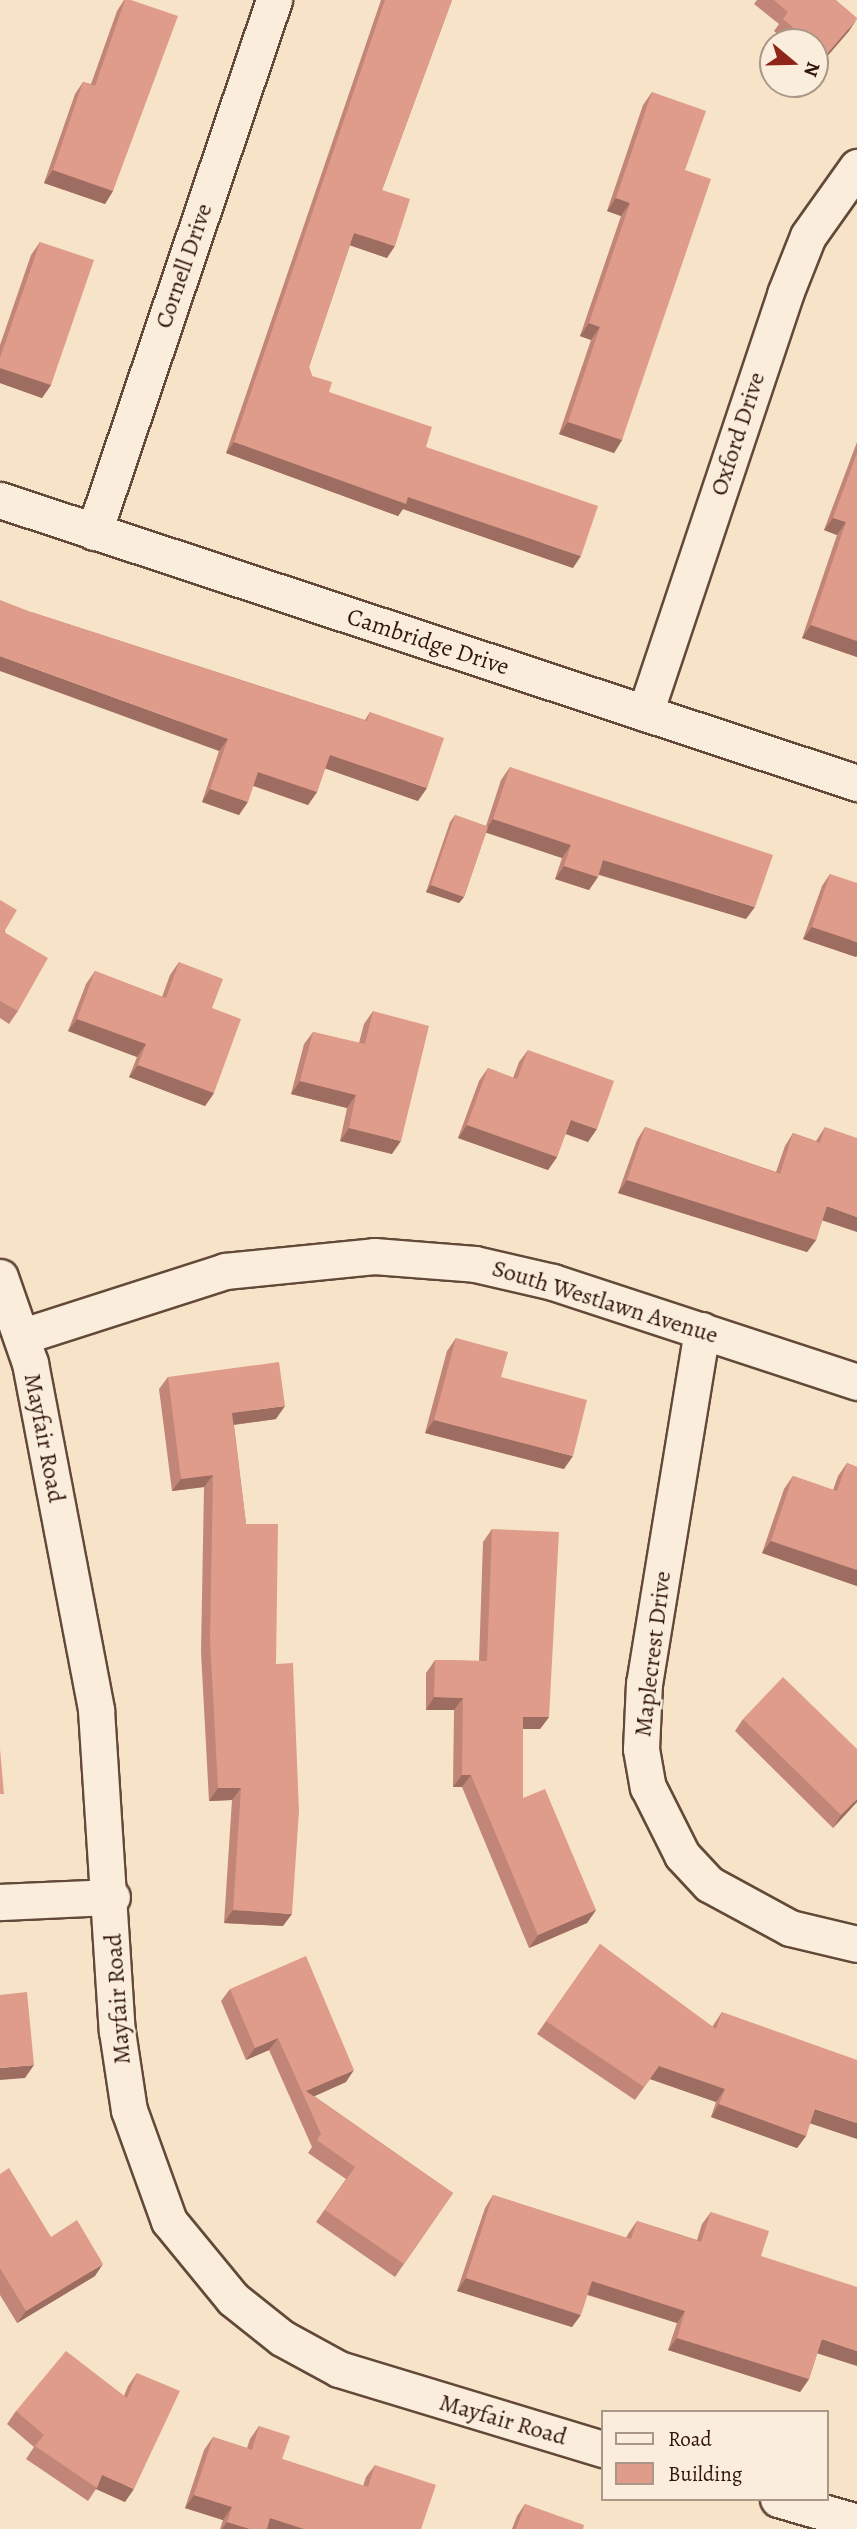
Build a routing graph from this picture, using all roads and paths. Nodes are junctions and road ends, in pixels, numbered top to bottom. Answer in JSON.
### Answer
{"nodes":[{"id":1,"x":274,"y":0,"type":"edge"},
{"id":2,"x":857,"y":167,"type":"edge"},
{"id":3,"x":0,"y":500,"type":"edge"},
{"id":4,"x":94,"y":532,"type":"junction"},
{"id":5,"x":645,"y":713,"type":"junction"},
{"id":6,"x":857,"y":783,"type":"edge"},
{"id":7,"x":0,"y":1277,"type":"edge"},
{"id":8,"x":702,"y":1330,"type":"junction"},
{"id":9,"x":23,"y":1336,"type":"junction"},
{"id":10,"x":857,"y":1382,"type":"edge"},
{"id":11,"x":112,"y":1897,"type":"junction"},
{"id":12,"x":0,"y":1902,"type":"edge"},
{"id":13,"x":857,"y":1944,"type":"edge"},
{"id":14,"x":602,"y":2449,"type":"edge"},
{"id":15,"x":785,"y":2501,"type":"edge"},
{"id":16,"x":857,"y":2522,"type":"edge"}],
"edges":[{"from":1,"to":4,"type":"street","name":"Cornell Drive"},
{"from":2,"to":5,"type":"street","name":"Oxford Drive"},
{"from":3,"to":4,"type":"street","name":"Cambridge Drive"},
{"from":4,"to":5,"type":"street","name":"Cambridge Drive"},
{"from":5,"to":6,"type":"street","name":"Cambridge Drive"},
{"from":7,"to":9,"type":"street","name":"Mayfair Road"},
{"from":8,"to":9,"type":"street","name":"South Westlawn Avenue"},
{"from":8,"to":10,"type":"street","name":"South Westlawn Avenue"},
{"from":8,"to":13,"type":"street","name":"Maplecrest Drive"},
{"from":9,"to":11,"type":"street","name":"Mayfair Road"},
{"from":11,"to":12,"type":"street"},
{"from":11,"to":14,"type":"street","name":"Mayfair Road"},
{"from":15,"to":16,"type":"street"}]}
